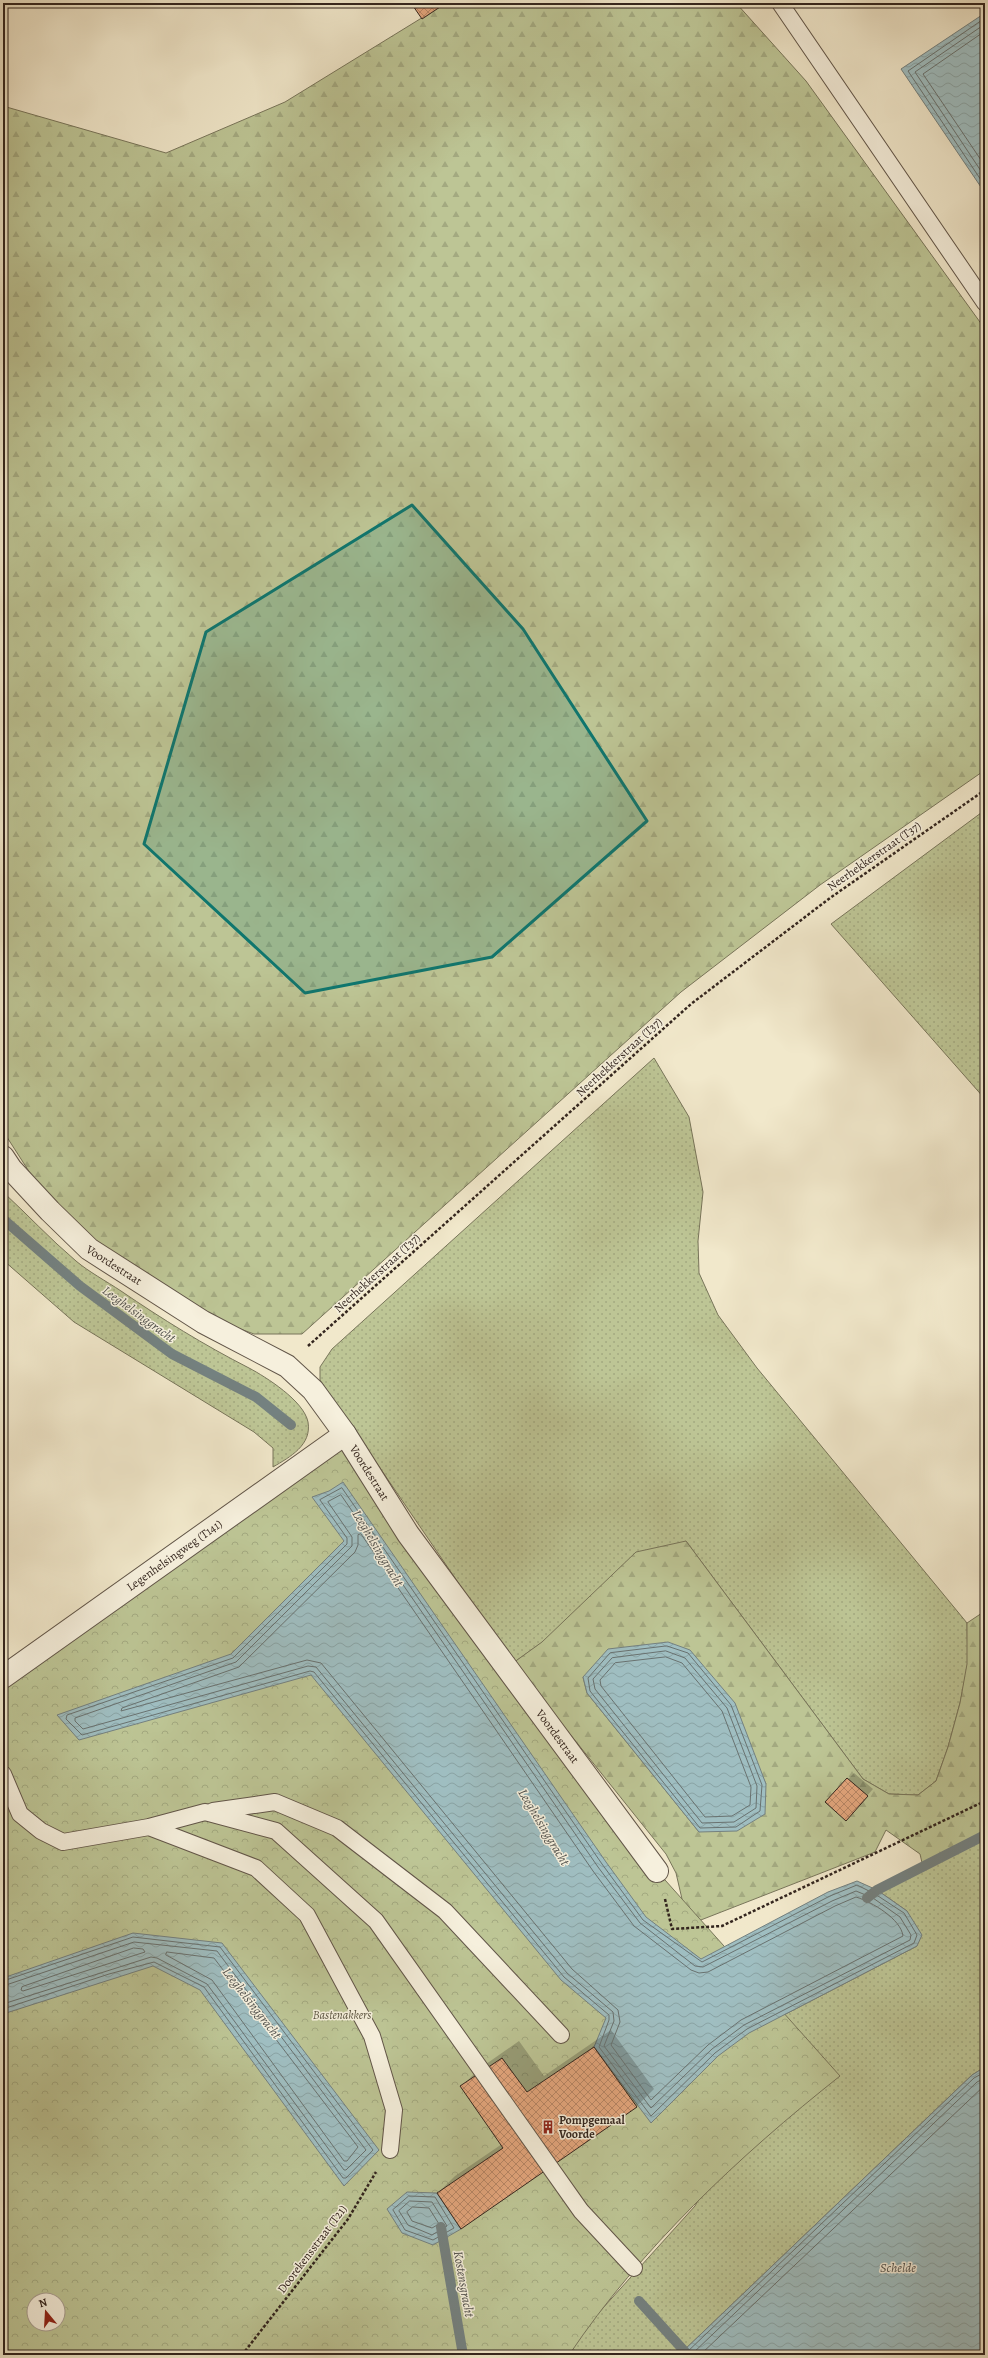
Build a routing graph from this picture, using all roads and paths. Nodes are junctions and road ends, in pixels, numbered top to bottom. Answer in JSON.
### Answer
{"nodes":[{"id":1,"x":780,"y":3,"type":"edge"},
{"id":2,"x":985,"y":303,"type":"edge"},
{"id":3,"x":985,"y":790,"type":"edge"},
{"id":4,"x":3,"y":1157,"type":"edge"},
{"id":5,"x":287,"y":1366,"type":"junction"},
{"id":6,"x":345,"y":1434,"type":"junction"},
{"id":7,"x":3,"y":1677,"type":"edge"},
{"id":8,"x":3,"y":1774,"type":"edge"},
{"id":9,"x":985,"y":1801,"type":"edge"},
{"id":10,"x":205,"y":1812,"type":"junction"},
{"id":11,"x":149,"y":1827,"type":"junction"},
{"id":12,"x":657,"y":1871,"type":"joint"},
{"id":13,"x":562,"y":2034,"type":"dead end"},
{"id":14,"x":390,"y":2150,"type":"joint"},
{"id":15,"x":634,"y":2268,"type":"dead end"},
{"id":16,"x":242,"y":2355,"type":"edge"}],
"edges":[{"from":1,"to":2,"type":"lane"},
{"from":3,"to":5,"type":"path","name":"Neerhekkerstraat (T37)"},
{"from":4,"to":5,"type":"street","name":"Voordestraat"},
{"from":5,"to":6,"type":"street","name":"Voordestraat"},
{"from":6,"to":7,"type":"street","name":"Legenhelsingweg (T141)"},
{"from":6,"to":12,"type":"street","name":"Voordestraat"},
{"from":8,"to":11,"type":"lane"},
{"from":9,"to":12,"type":"path"},
{"from":10,"to":11,"type":"lane"},
{"from":10,"to":13,"type":"lane"},
{"from":10,"to":15,"type":"lane"},
{"from":11,"to":14,"type":"lane"},
{"from":14,"to":16,"type":"path","name":"Doorekensstraat (T21)"}]}
